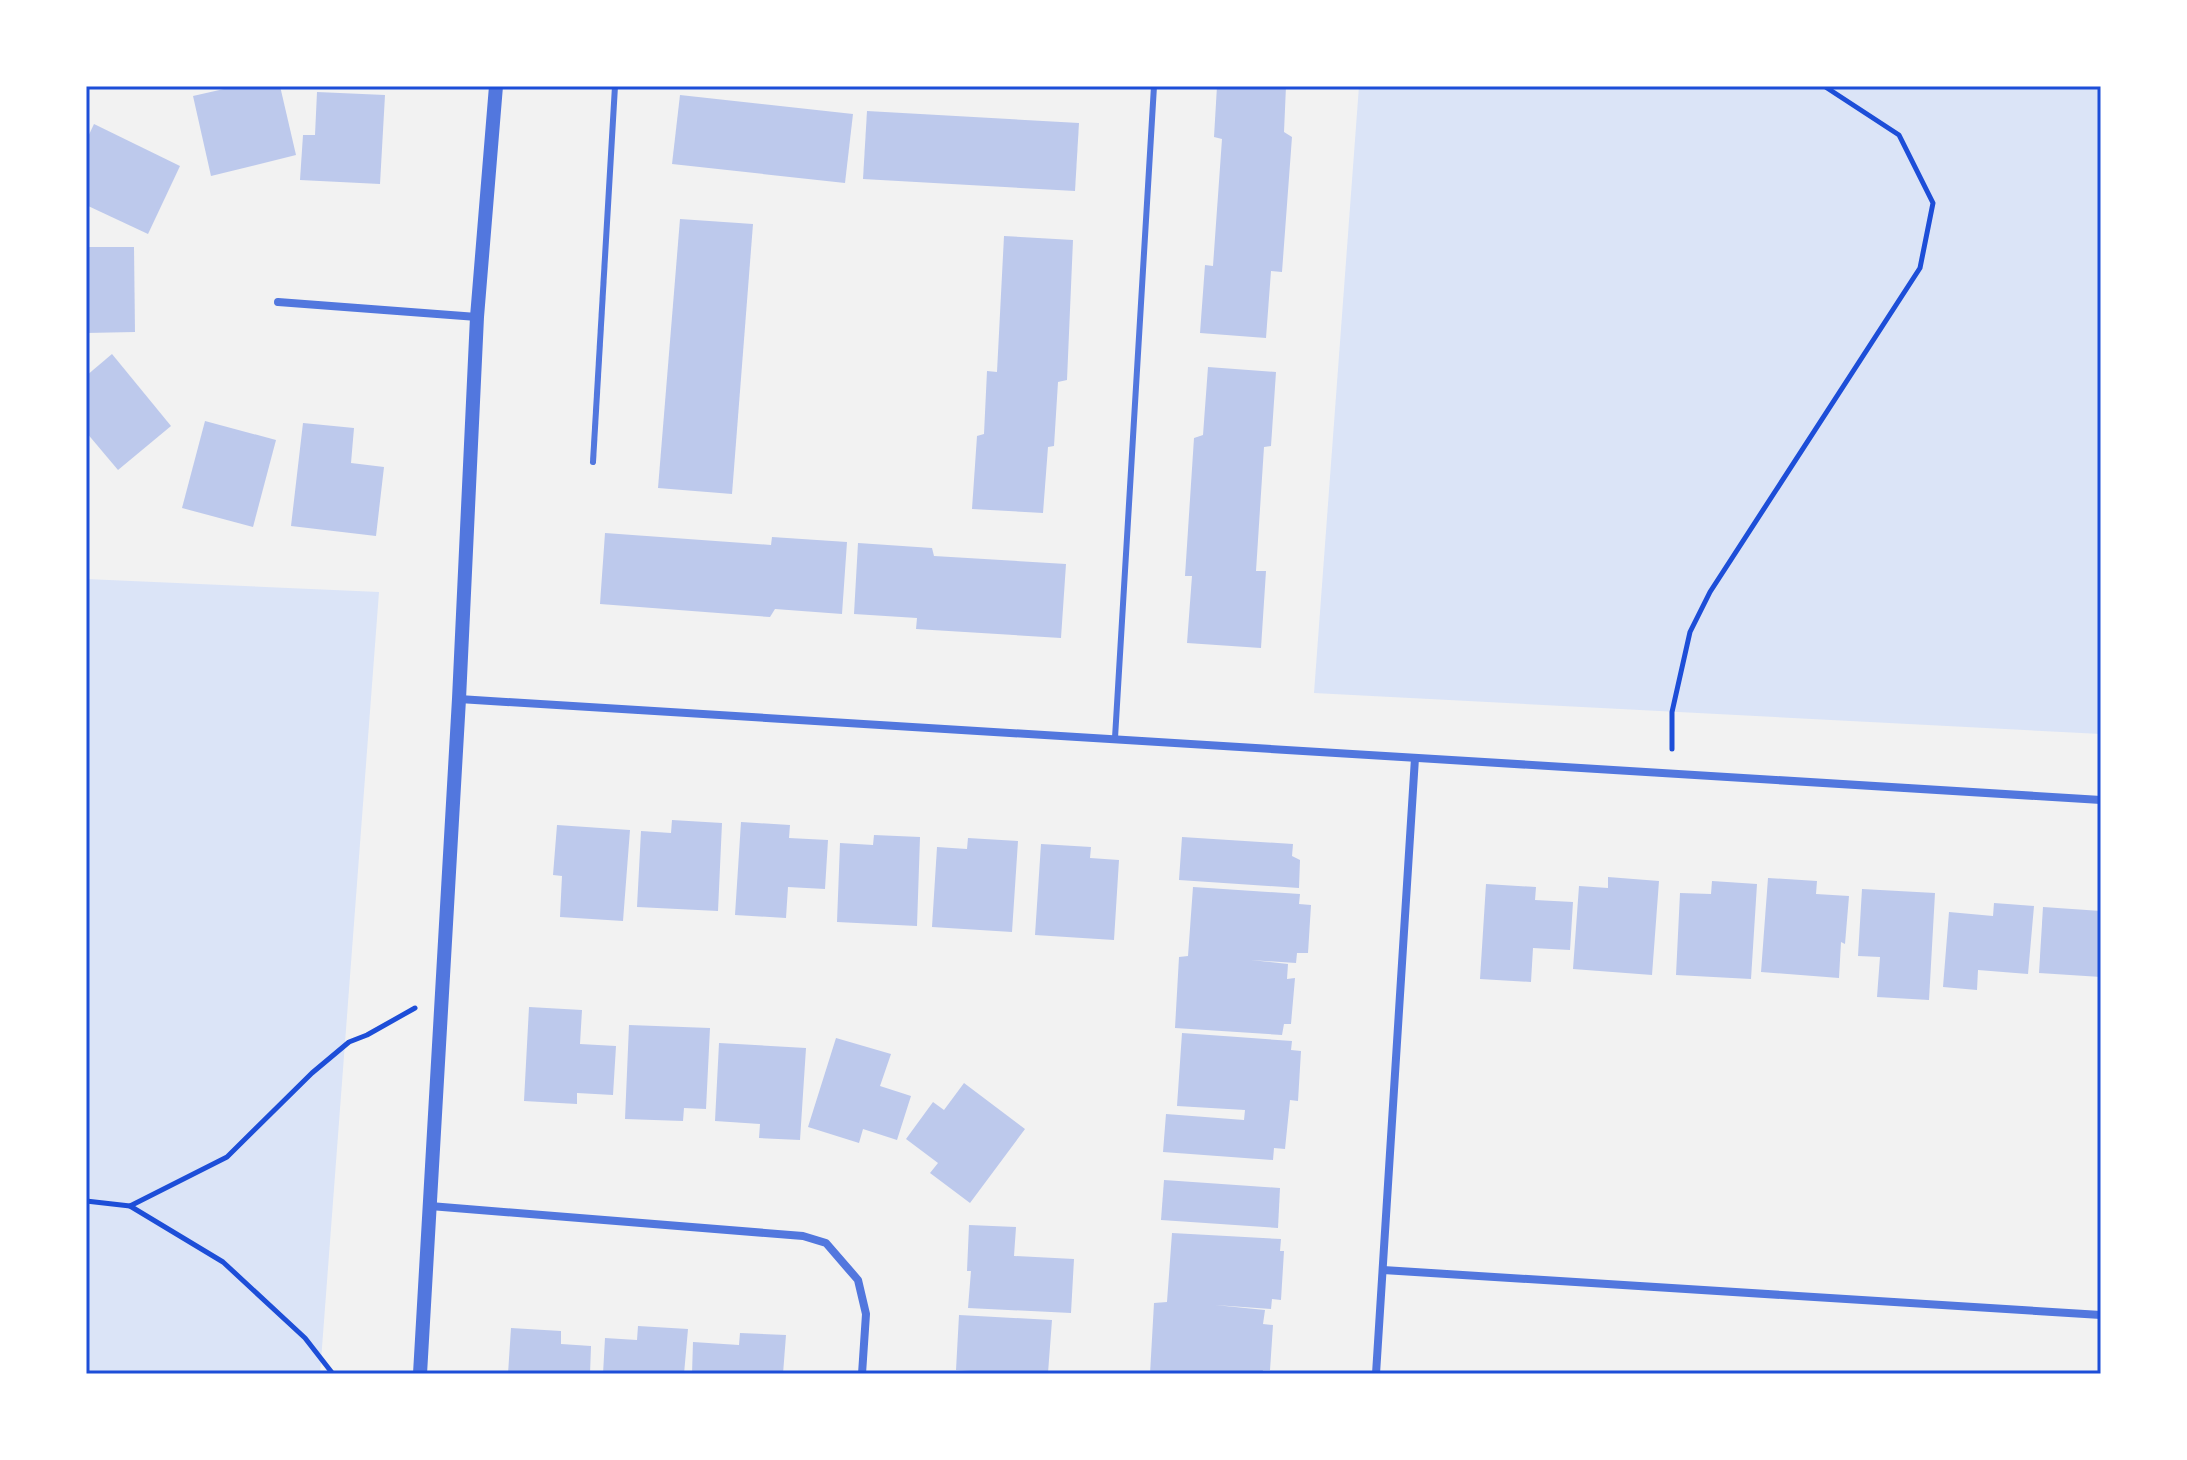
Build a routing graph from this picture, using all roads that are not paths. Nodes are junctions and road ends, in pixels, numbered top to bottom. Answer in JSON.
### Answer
{"nodes":[{"id":1,"x":496,"y":86,"type":"edge"},
{"id":2,"x":615,"y":86,"type":"edge"},
{"id":3,"x":1154,"y":86,"type":"edge"},
{"id":4,"x":278,"y":302,"type":"dead end"},
{"id":5,"x":477,"y":317,"type":"junction"},
{"id":6,"x":593,"y":462,"type":"dead end"},
{"id":7,"x":459,"y":699,"type":"junction"},
{"id":8,"x":1115,"y":738,"type":"junction"},
{"id":9,"x":1415,"y":758,"type":"junction"},
{"id":10,"x":2101,"y":800,"type":"edge"},
{"id":11,"x":430,"y":1206,"type":"junction"},
{"id":12,"x":1383,"y":1270,"type":"junction"},
{"id":13,"x":2101,"y":1315,"type":"edge"},
{"id":14,"x":420,"y":1374,"type":"edge"},
{"id":15,"x":862,"y":1374,"type":"edge"},
{"id":16,"x":1376,"y":1374,"type":"edge"}],
"edges":[{"from":1,"to":5,"type":"street"},
{"from":2,"to":6,"type":"lane"},
{"from":3,"to":8,"type":"lane"},
{"from":4,"to":5,"type":"street"},
{"from":5,"to":7,"type":"street"},
{"from":7,"to":8,"type":"street"},
{"from":7,"to":11,"type":"street"},
{"from":8,"to":9,"type":"street"},
{"from":9,"to":10,"type":"street"},
{"from":9,"to":12,"type":"street"},
{"from":11,"to":14,"type":"street"},
{"from":11,"to":15,"type":"street"},
{"from":12,"to":13,"type":"street"},
{"from":12,"to":16,"type":"street"}]}
